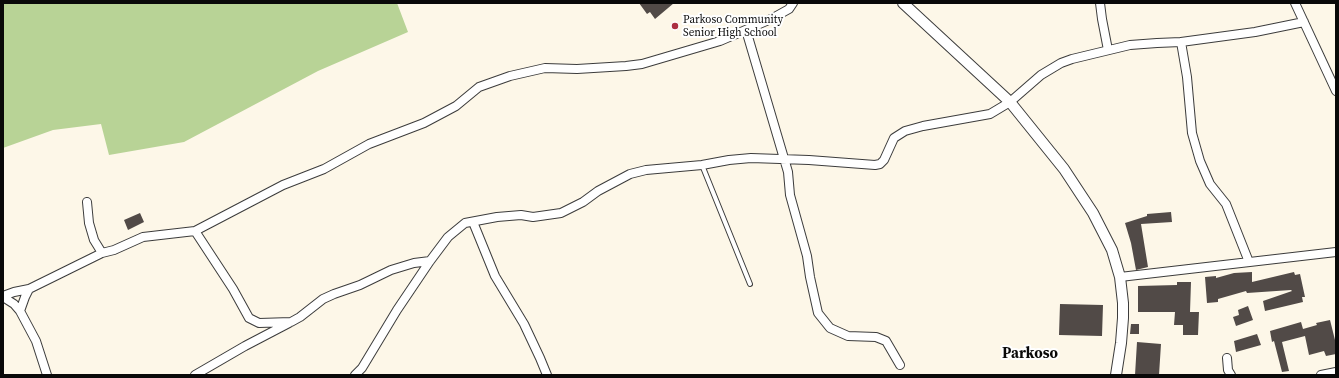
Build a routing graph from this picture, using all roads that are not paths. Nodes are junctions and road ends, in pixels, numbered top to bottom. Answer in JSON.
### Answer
{"nodes":[{"id":1,"x":793,"y":3,"type":"edge"},
{"id":2,"x":903,"y":3,"type":"edge"},
{"id":3,"x":1100,"y":3,"type":"edge"},
{"id":4,"x":1296,"y":3,"type":"edge"},
{"id":5,"x":1304,"y":22,"type":"junction"},
{"id":6,"x":746,"y":30,"type":"junction"},
{"id":7,"x":1181,"y":42,"type":"junction"},
{"id":8,"x":1108,"y":50,"type":"junction"},
{"id":9,"x":1336,"y":91,"type":"edge"},
{"id":10,"x":1010,"y":102,"type":"junction"},
{"id":11,"x":785,"y":159,"type":"junction"},
{"id":12,"x":702,"y":165,"type":"junction"},
{"id":13,"x":87,"y":202,"type":"dead end"},
{"id":14,"x":473,"y":222,"type":"junction"},
{"id":15,"x":195,"y":231,"type":"junction"},
{"id":16,"x":1336,"y":252,"type":"edge"},
{"id":17,"x":102,"y":253,"type":"junction"},
{"id":18,"x":430,"y":261,"type":"junction"},
{"id":19,"x":1249,"y":262,"type":"junction"},
{"id":20,"x":1120,"y":277,"type":"junction"},
{"id":21,"x":750,"y":284,"type":"dead end"},
{"id":22,"x":29,"y":289,"type":"junction"},
{"id":23,"x":3,"y":297,"type":"edge"},
{"id":24,"x":20,"y":311,"type":"junction"},
{"id":25,"x":291,"y":322,"type":"junction"},
{"id":26,"x":1227,"y":358,"type":"dead end"},
{"id":27,"x":900,"y":365,"type":"dead end"},
{"id":28,"x":1336,"y":372,"type":"edge"},
{"id":29,"x":47,"y":375,"type":"edge"},
{"id":30,"x":195,"y":375,"type":"edge"},
{"id":31,"x":355,"y":375,"type":"edge"},
{"id":32,"x":547,"y":375,"type":"edge"},
{"id":33,"x":1116,"y":375,"type":"edge"},
{"id":34,"x":1231,"y":375,"type":"edge"},
{"id":35,"x":1321,"y":375,"type":"edge"}],
"edges":[{"from":1,"to":6,"type":"street"},
{"from":2,"to":10,"type":"street"},
{"from":3,"to":8,"type":"street"},
{"from":4,"to":5,"type":"street"},
{"from":5,"to":7,"type":"street"},
{"from":5,"to":9,"type":"street"},
{"from":6,"to":11,"type":"street"},
{"from":6,"to":15,"type":"street"},
{"from":7,"to":8,"type":"street"},
{"from":7,"to":19,"type":"street"},
{"from":8,"to":10,"type":"street"},
{"from":10,"to":11,"type":"street"},
{"from":10,"to":20,"type":"street"},
{"from":11,"to":12,"type":"street"},
{"from":11,"to":27,"type":"street"},
{"from":12,"to":14,"type":"street"},
{"from":12,"to":21,"type":"lane"},
{"from":13,"to":17,"type":"street"},
{"from":14,"to":18,"type":"street"},
{"from":14,"to":32,"type":"street"},
{"from":15,"to":17,"type":"street"},
{"from":15,"to":25,"type":"street"},
{"from":16,"to":19,"type":"street"},
{"from":17,"to":22,"type":"street"},
{"from":18,"to":25,"type":"street"},
{"from":18,"to":31,"type":"street"},
{"from":19,"to":20,"type":"street"},
{"from":20,"to":33,"type":"street"},
{"from":22,"to":23,"type":"street"},
{"from":22,"to":24,"type":"street"},
{"from":23,"to":24,"type":"street"},
{"from":24,"to":29,"type":"street"},
{"from":25,"to":30,"type":"street"},
{"from":26,"to":34,"type":"street"},
{"from":28,"to":35,"type":"street"}]}
